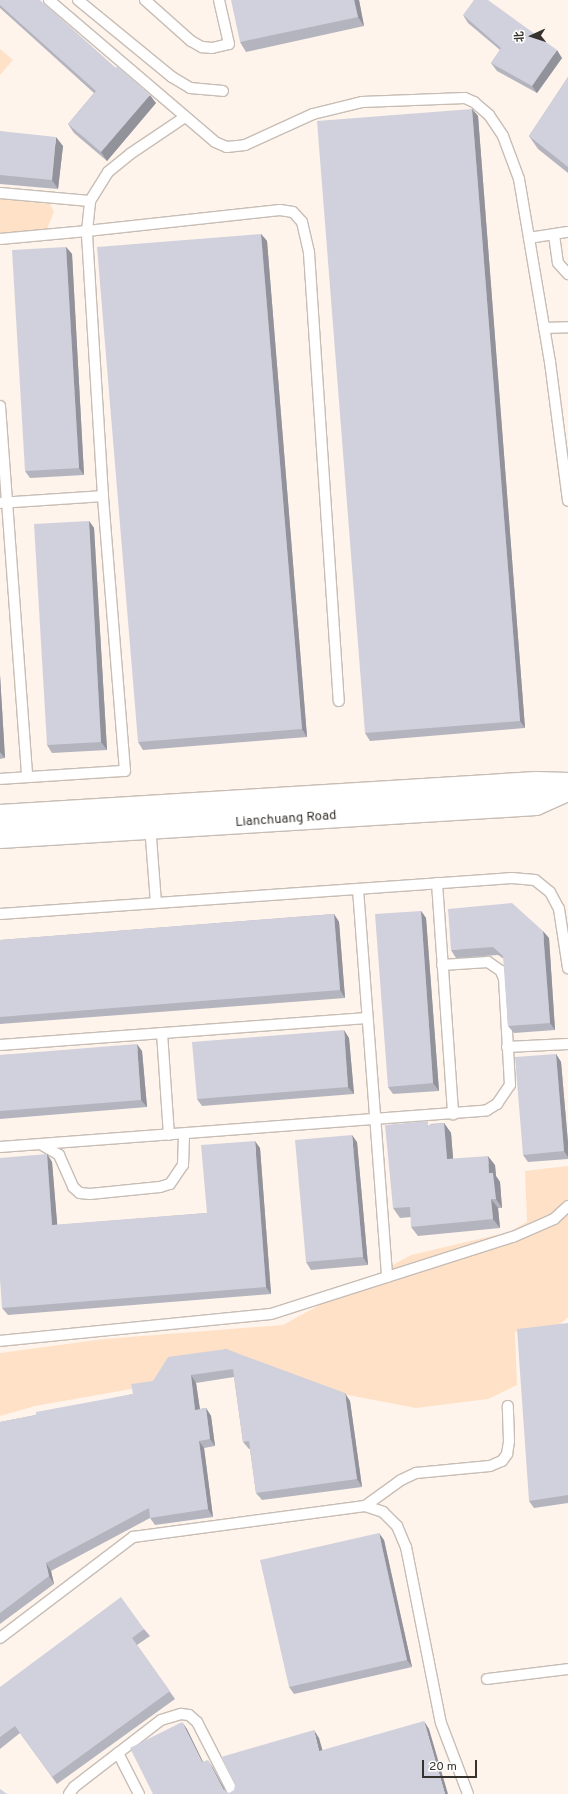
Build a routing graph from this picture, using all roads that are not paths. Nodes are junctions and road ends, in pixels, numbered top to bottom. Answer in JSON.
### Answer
{"nodes":[{"id":1,"x":49,"y":0,"type":"edge"},
{"id":2,"x":78,"y":0,"type":"edge"},
{"id":3,"x":145,"y":0,"type":"edge"},
{"id":4,"x":219,"y":0,"type":"edge"},
{"id":5,"x":223,"y":91,"type":"dead end"},
{"id":6,"x":185,"y":117,"type":"junction"},
{"id":7,"x":0,"y":193,"type":"edge"},
{"id":8,"x":90,"y":201,"type":"junction"},
{"id":9,"x":87,"y":231,"type":"junction"},
{"id":10,"x":568,"y":232,"type":"edge"},
{"id":11,"x":554,"y":235,"type":"junction"},
{"id":12,"x":529,"y":238,"type":"junction"},
{"id":13,"x":0,"y":240,"type":"edge"},
{"id":14,"x":568,"y":274,"type":"edge"},
{"id":15,"x":568,"y":327,"type":"edge"},
{"id":16,"x":544,"y":328,"type":"junction"},
{"id":17,"x":0,"y":406,"type":"edge"},
{"id":18,"x":103,"y":496,"type":"junction"},
{"id":19,"x":568,"y":501,"type":"edge"},
{"id":20,"x":4,"y":503,"type":"edge"},
{"id":21,"x":339,"y":701,"type":"dead end"},
{"id":22,"x":26,"y":777,"type":"junction"},
{"id":23,"x":0,"y":779,"type":"edge"},
{"id":24,"x":568,"y":784,"type":"edge"},
{"id":25,"x":568,"y":790,"type":"edge"},
{"id":26,"x":0,"y":816,"type":"edge"},
{"id":27,"x":149,"y":817,"type":"junction"},
{"id":28,"x":0,"y":837,"type":"edge"},
{"id":29,"x":437,"y":883,"type":"junction"},
{"id":30,"x":358,"y":888,"type":"junction"},
{"id":31,"x":156,"y":903,"type":"junction"},
{"id":32,"x":0,"y":914,"type":"edge"},
{"id":33,"x":442,"y":965,"type":"junction"},
{"id":34,"x":568,"y":968,"type":"edge"},
{"id":35,"x":367,"y":1018,"type":"junction"},
{"id":36,"x":162,"y":1033,"type":"junction"},
{"id":37,"x":568,"y":1044,"type":"edge"},
{"id":38,"x":0,"y":1045,"type":"edge"},
{"id":39,"x":507,"y":1047,"type":"junction"},
{"id":40,"x":453,"y":1114,"type":"junction"},
{"id":41,"x":375,"y":1120,"type":"junction"},
{"id":42,"x":184,"y":1134,"type":"junction"},
{"id":43,"x":169,"y":1135,"type":"junction"},
{"id":44,"x":40,"y":1144,"type":"junction"},
{"id":45,"x":0,"y":1147,"type":"edge"},
{"id":46,"x":568,"y":1206,"type":"edge"},
{"id":47,"x":387,"y":1277,"type":"junction"},
{"id":48,"x":0,"y":1341,"type":"edge"},
{"id":49,"x":508,"y":1406,"type":"dead end"},
{"id":50,"x":365,"y":1506,"type":"junction"},
{"id":51,"x":0,"y":1638,"type":"edge"},
{"id":52,"x":568,"y":1669,"type":"edge"},
{"id":53,"x":487,"y":1679,"type":"dead end"},
{"id":54,"x":118,"y":1753,"type":"junction"},
{"id":55,"x":69,"y":1794,"type":"edge"},
{"id":56,"x":139,"y":1794,"type":"edge"},
{"id":57,"x":234,"y":1794,"type":"edge"},
{"id":58,"x":468,"y":1794,"type":"edge"}],
"edges":[{"from":1,"to":6,"type":"lane"},
{"from":2,"to":5,"type":"lane"},
{"from":3,"to":4,"type":"lane"},
{"from":6,"to":8,"type":"lane"},
{"from":6,"to":12,"type":"lane"},
{"from":7,"to":8,"type":"lane"},
{"from":8,"to":9,"type":"lane"},
{"from":9,"to":13,"type":"lane"},
{"from":9,"to":18,"type":"lane"},
{"from":9,"to":21,"type":"lane"},
{"from":10,"to":11,"type":"lane"},
{"from":11,"to":12,"type":"lane"},
{"from":11,"to":14,"type":"lane"},
{"from":12,"to":16,"type":"lane"},
{"from":15,"to":16,"type":"lane"},
{"from":16,"to":19,"type":"lane"},
{"from":17,"to":20,"type":"lane"},
{"from":18,"to":20,"type":"lane"},
{"from":18,"to":22,"type":"lane"},
{"from":20,"to":22,"type":"lane"},
{"from":22,"to":23,"type":"lane"},
{"from":24,"to":27,"type":"street","name":"Lianchuang Road"},
{"from":25,"to":27,"type":"street","name":"Lianchuang Road"},
{"from":26,"to":27,"type":"street","name":"Lianchuang Road"},
{"from":27,"to":28,"type":"street","name":"Lianchuang Road"},
{"from":27,"to":31,"type":"lane"},
{"from":29,"to":30,"type":"lane"},
{"from":29,"to":33,"type":"lane"},
{"from":29,"to":34,"type":"lane"},
{"from":30,"to":31,"type":"lane"},
{"from":30,"to":35,"type":"lane"},
{"from":31,"to":32,"type":"lane"},
{"from":33,"to":39,"type":"lane"},
{"from":33,"to":40,"type":"lane"},
{"from":35,"to":36,"type":"lane"},
{"from":35,"to":41,"type":"lane"},
{"from":36,"to":38,"type":"lane"},
{"from":36,"to":43,"type":"lane"},
{"from":37,"to":39,"type":"lane"},
{"from":39,"to":40,"type":"lane"},
{"from":40,"to":41,"type":"lane"},
{"from":41,"to":42,"type":"lane"},
{"from":41,"to":47,"type":"lane"},
{"from":42,"to":43,"type":"lane"},
{"from":42,"to":44,"type":"lane"},
{"from":43,"to":44,"type":"lane"},
{"from":44,"to":45,"type":"lane"},
{"from":46,"to":47,"type":"lane"},
{"from":47,"to":48,"type":"lane"},
{"from":49,"to":50,"type":"lane"},
{"from":50,"to":51,"type":"lane"},
{"from":50,"to":58,"type":"lane"},
{"from":52,"to":53,"type":"lane"},
{"from":54,"to":55,"type":"lane"},
{"from":54,"to":56,"type":"lane"},
{"from":54,"to":57,"type":"lane"}]}
